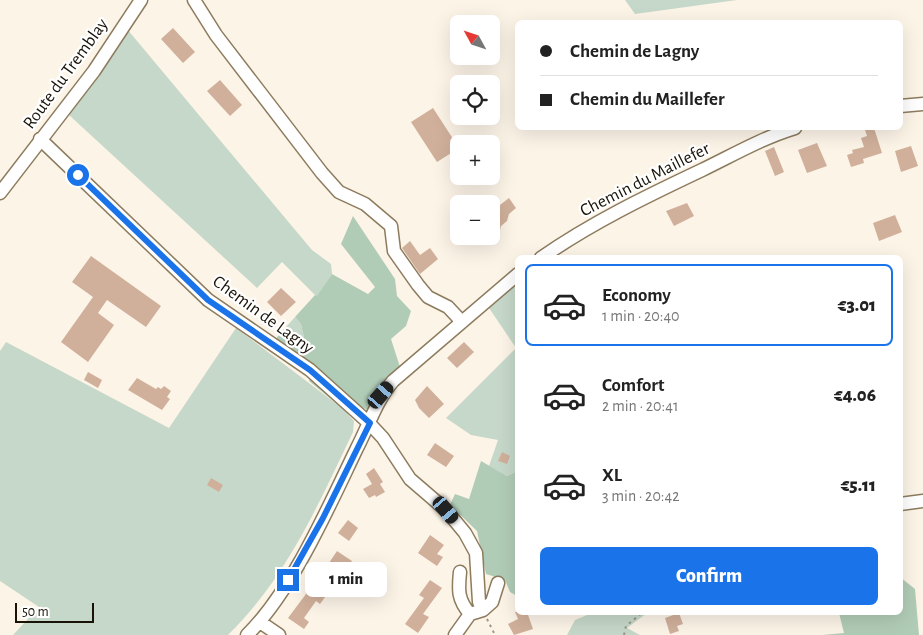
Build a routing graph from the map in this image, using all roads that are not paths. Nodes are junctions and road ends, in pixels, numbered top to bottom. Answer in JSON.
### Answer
{"nodes":[{"id":1,"x":140,"y":0,"type":"edge"},
{"id":2,"x":194,"y":0,"type":"edge"},
{"id":3,"x":923,"y":104,"type":"edge"},
{"id":4,"x":903,"y":106,"type":"edge"},
{"id":5,"x":788,"y":130,"type":"edge"},
{"id":6,"x":40,"y":139,"type":"junction"},
{"id":7,"x":0,"y":193,"type":"edge"},
{"id":8,"x":545,"y":255,"type":"edge"},
{"id":9,"x":515,"y":277,"type":"edge"},
{"id":10,"x":462,"y":322,"type":"junction"},
{"id":11,"x":370,"y":423,"type":"junction"},
{"id":12,"x":923,"y":501,"type":"edge"},
{"id":13,"x":903,"y":504,"type":"edge"},
{"id":14,"x":460,"y":572,"type":"dead end"},
{"id":15,"x":498,"y":583,"type":"dead end"},
{"id":16,"x":483,"y":610,"type":"junction"},
{"id":17,"x":470,"y":614,"type":"junction"},
{"id":18,"x":260,"y":622,"type":"junction"},
{"id":19,"x":247,"y":635,"type":"edge"},
{"id":20,"x":279,"y":635,"type":"edge"},
{"id":21,"x":455,"y":635,"type":"edge"}],
"edges":[{"from":1,"to":6,"type":"street","name":"Route du Tremblay"},
{"from":2,"to":10,"type":"street"},
{"from":3,"to":4,"type":"street"},
{"from":5,"to":8,"type":"street","name":"Chemin du Maillefer"},
{"from":6,"to":7,"type":"street","name":"Route du Tremblay"},
{"from":6,"to":11,"type":"street","name":"Chemin de Lagny"},
{"from":9,"to":10,"type":"street"},
{"from":10,"to":11,"type":"street"},
{"from":11,"to":16,"type":"street","name":"Chemin de Lagny"},
{"from":11,"to":18,"type":"street"},
{"from":12,"to":13,"type":"street"},
{"from":14,"to":17,"type":"street"},
{"from":15,"to":16,"type":"street"},
{"from":16,"to":17,"type":"street"},
{"from":17,"to":21,"type":"street"},
{"from":18,"to":19,"type":"street"},
{"from":18,"to":20,"type":"street"}]}
